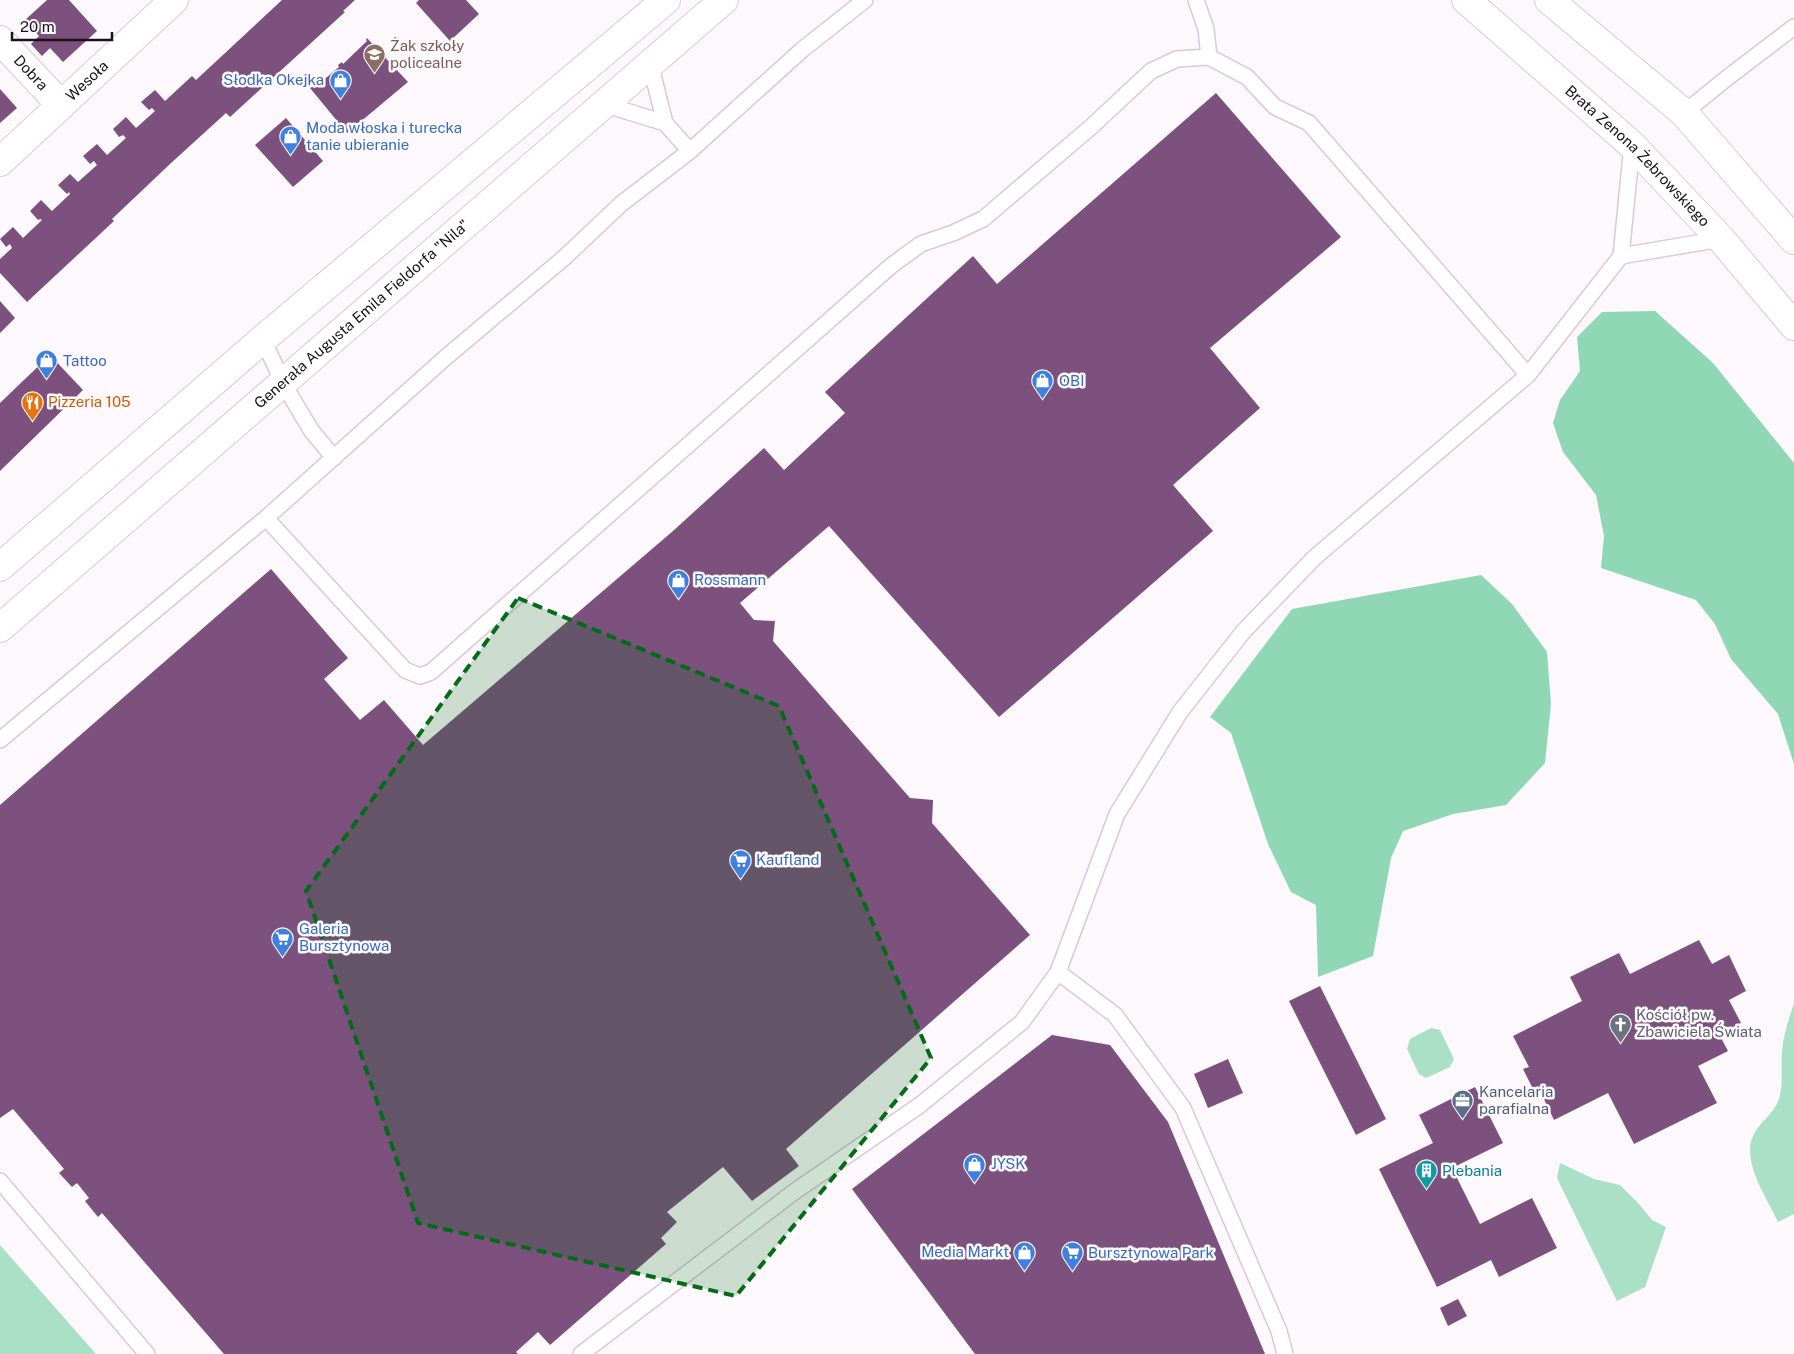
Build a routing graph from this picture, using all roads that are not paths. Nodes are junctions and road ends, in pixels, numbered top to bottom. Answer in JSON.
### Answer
{"nodes":[{"id":1,"x":174,"y":0,"type":"edge"},
{"id":2,"x":666,"y":0,"type":"edge"},
{"id":3,"x":724,"y":0,"type":"edge"},
{"id":4,"x":865,"y":0,"type":"edge"},
{"id":5,"x":1196,"y":0,"type":"edge"},
{"id":6,"x":1466,"y":0,"type":"edge"},
{"id":7,"x":1549,"y":0,"type":"edge"},
{"id":8,"x":1794,"y":26,"type":"edge"},
{"id":9,"x":0,"y":40,"type":"edge"},
{"id":10,"x":1209,"y":57,"type":"junction"},
{"id":11,"x":650,"y":63,"type":"junction"},
{"id":12,"x":603,"y":104,"type":"junction"},
{"id":13,"x":61,"y":105,"type":"junction"},
{"id":14,"x":1684,"y":113,"type":"junction"},
{"id":15,"x":665,"y":123,"type":"junction"},
{"id":16,"x":1632,"y":145,"type":"junction"},
{"id":17,"x":690,"y":151,"type":"junction"},
{"id":18,"x":0,"y":162,"type":"edge"},
{"id":19,"x":1721,"y":238,"type":"junction"},
{"id":20,"x":1794,"y":240,"type":"edge"},
{"id":21,"x":1621,"y":256,"type":"junction"},
{"id":22,"x":1794,"y":326,"type":"edge"},
{"id":23,"x":263,"y":339,"type":"junction"},
{"id":24,"x":1528,"y":375,"type":"junction"},
{"id":25,"x":283,"y":382,"type":"junction"},
{"id":26,"x":334,"y":458,"type":"junction"},
{"id":27,"x":266,"y":518,"type":"junction"},
{"id":28,"x":0,"y":567,"type":"edge"},
{"id":29,"x":0,"y":628,"type":"edge"},
{"id":30,"x":0,"y":740,"type":"edge"},
{"id":31,"x":1058,"y":972,"type":"junction"},
{"id":32,"x":0,"y":1181,"type":"edge"},
{"id":33,"x":147,"y":1354,"type":"edge"},
{"id":34,"x":581,"y":1354,"type":"edge"},
{"id":35,"x":1285,"y":1354,"type":"edge"}],
"edges":[{"from":1,"to":13,"type":"street","name":"Wesoła"},
{"from":2,"to":23,"type":"street"},
{"from":3,"to":11,"type":"street","name":"Generała Augusta Emila Fieldorfa \"Nila\""},
{"from":4,"to":17,"type":"lane"},
{"from":5,"to":10,"type":"lane"},
{"from":6,"to":16,"type":"street","name":"Brata Zenona Żebrowskiego"},
{"from":7,"to":14,"type":"street"},
{"from":8,"to":14,"type":"lane"},
{"from":9,"to":13,"type":"street","name":"Dobra"},
{"from":10,"to":24,"type":"lane"},
{"from":10,"to":27,"type":"lane"},
{"from":11,"to":12,"type":"street","name":"Generała Augusta Emila Fieldorfa \"Nila\""},
{"from":11,"to":15,"type":"lane"},
{"from":12,"to":15,"type":"lane"},
{"from":12,"to":25,"type":"street","name":"Generała Augusta Emila Fieldorfa \"Nila\""},
{"from":13,"to":18,"type":"street","name":"Wesoła"},
{"from":14,"to":20,"type":"street"},
{"from":15,"to":17,"type":"lane"},
{"from":16,"to":19,"type":"street","name":"Brata Zenona Żebrowskiego"},
{"from":16,"to":21,"type":"lane"},
{"from":17,"to":26,"type":"lane"},
{"from":19,"to":21,"type":"lane"},
{"from":19,"to":22,"type":"street","name":"Brata Zenona Żebrowskiego"},
{"from":21,"to":24,"type":"lane"},
{"from":23,"to":25,"type":"lane"},
{"from":23,"to":28,"type":"street"},
{"from":24,"to":31,"type":"lane"},
{"from":25,"to":26,"type":"lane"},
{"from":25,"to":29,"type":"street","name":"Generała Augusta Emila Fieldorfa \"Nila\""},
{"from":26,"to":27,"type":"lane"},
{"from":27,"to":30,"type":"lane"},
{"from":31,"to":34,"type":"lane"},
{"from":31,"to":35,"type":"lane"},
{"from":32,"to":33,"type":"lane"}]}
